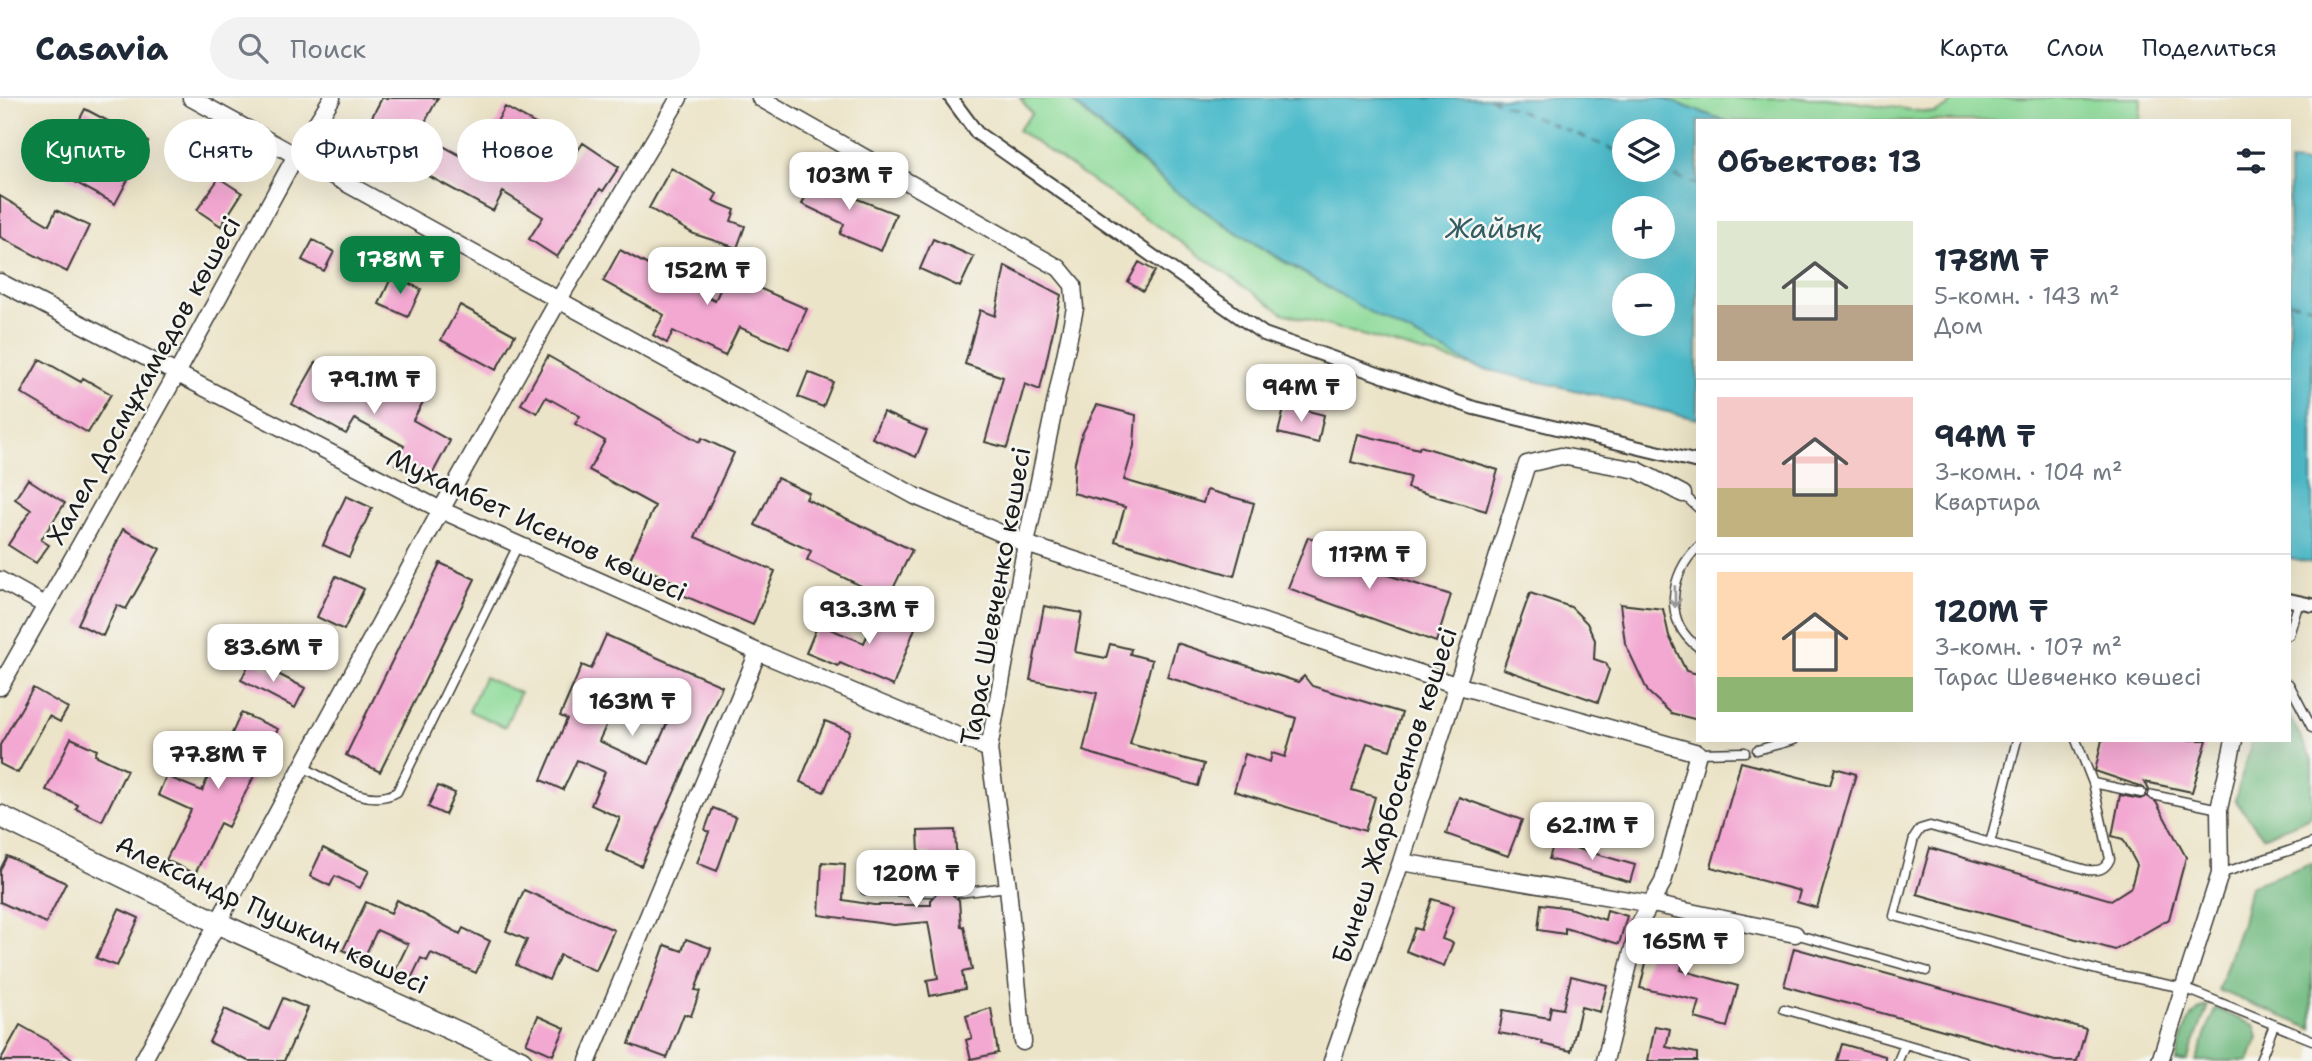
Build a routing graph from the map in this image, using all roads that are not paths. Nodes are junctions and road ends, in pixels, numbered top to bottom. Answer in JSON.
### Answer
{"nodes":[{"id":1,"x":191,"y":98,"type":"edge"},
{"id":2,"x":332,"y":98,"type":"edge"},
{"id":3,"x":680,"y":98,"type":"edge"},
{"id":4,"x":760,"y":98,"type":"edge"},
{"id":5,"x":951,"y":98,"type":"edge"},
{"id":6,"x":319,"y":119,"type":"edge"},
{"id":7,"x":291,"y":155,"type":"edge"},
{"id":8,"x":291,"y":164,"type":"edge"},
{"id":9,"x":341,"y":182,"type":"edge"},
{"id":10,"x":0,"y":282,"type":"edge"},
{"id":11,"x":558,"y":301,"type":"junction"},
{"id":12,"x":176,"y":375,"type":"junction"},
{"id":13,"x":1696,"y":462,"type":"edge"},
{"id":14,"x":1683,"y":494,"type":"joint"},
{"id":15,"x":1696,"y":506,"type":"edge"},
{"id":16,"x":441,"y":510,"type":"junction"},
{"id":17,"x":1026,"y":544,"type":"junction"},
{"id":18,"x":518,"y":545,"type":"junction"},
{"id":19,"x":1696,"y":549,"type":"edge"},
{"id":20,"x":0,"y":580,"type":"edge"},
{"id":21,"x":2300,"y":602,"type":"edge"},
{"id":22,"x":45,"y":605,"type":"junction"},
{"id":23,"x":2291,"y":629,"type":"edge"},
{"id":24,"x":1696,"y":646,"type":"edge"},
{"id":25,"x":758,"y":652,"type":"junction"},
{"id":26,"x":1456,"y":685,"type":"junction"},
{"id":27,"x":0,"y":687,"type":"edge"},
{"id":28,"x":2291,"y":688,"type":"edge"},
{"id":29,"x":2312,"y":728,"type":"edge"},
{"id":30,"x":1787,"y":742,"type":"edge"},
{"id":31,"x":2016,"y":742,"type":"edge"},
{"id":32,"x":2077,"y":742,"type":"edge"},
{"id":33,"x":2234,"y":742,"type":"edge"},
{"id":34,"x":989,"y":749,"type":"junction"},
{"id":35,"x":1757,"y":750,"type":"dead end"},
{"id":36,"x":1745,"y":752,"type":"dead end"},
{"id":37,"x":1698,"y":753,"type":"junction"},
{"id":38,"x":303,"y":767,"type":"junction"},
{"id":39,"x":2093,"y":783,"type":"junction"},
{"id":40,"x":2141,"y":793,"type":"dead end"},
{"id":41,"x":2153,"y":795,"type":"dead end"},
{"id":42,"x":2220,"y":810,"type":"junction"},
{"id":43,"x":0,"y":816,"type":"edge"},
{"id":44,"x":1990,"y":843,"type":"junction"},
{"id":45,"x":2312,"y":843,"type":"edge"},
{"id":46,"x":1401,"y":862,"type":"junction"},
{"id":47,"x":2220,"y":874,"type":"junction"},
{"id":48,"x":1007,"y":887,"type":"junction"},
{"id":49,"x":865,"y":890,"type":"dead end"},
{"id":50,"x":931,"y":892,"type":"dead end"},
{"id":51,"x":958,"y":893,"type":"dead end"},
{"id":52,"x":1652,"y":904,"type":"junction"},
{"id":53,"x":220,"y":924,"type":"junction"},
{"id":54,"x":1795,"y":934,"type":"joint"},
{"id":55,"x":1926,"y":971,"type":"dead end"},
{"id":56,"x":2184,"y":988,"type":"junction"},
{"id":57,"x":1784,"y":1009,"type":"dead end"},
{"id":58,"x":2274,"y":1025,"type":"junction"},
{"id":59,"x":2312,"y":1040,"type":"edge"},
{"id":60,"x":1023,"y":1042,"type":"dead end"},
{"id":61,"x":1905,"y":1044,"type":"junction"},
{"id":62,"x":144,"y":1061,"type":"edge"},
{"id":63,"x":521,"y":1061,"type":"edge"},
{"id":64,"x":589,"y":1061,"type":"edge"},
{"id":65,"x":1332,"y":1061,"type":"edge"},
{"id":66,"x":1605,"y":1061,"type":"edge"},
{"id":67,"x":1898,"y":1061,"type":"edge"},
{"id":68,"x":1964,"y":1061,"type":"edge"},
{"id":69,"x":2160,"y":1061,"type":"edge"},
{"id":70,"x":2260,"y":1061,"type":"edge"}],
"edges":[{"from":1,"to":7,"type":"street"},
{"from":2,"to":6,"type":"street","name":"Халел Досмұхамедов көшесі"},
{"from":3,"to":11,"type":"street"},
{"from":4,"to":17,"type":"street","name":"Тарас Шевченко көшесі"},
{"from":5,"to":13,"type":"street"},
{"from":8,"to":12,"type":"street","name":"Халел Досмұхамедов көшесі"},
{"from":9,"to":11,"type":"street"},
{"from":10,"to":12,"type":"street","name":"Мухамбет Исенов көшесі"},
{"from":11,"to":16,"type":"street"},
{"from":11,"to":17,"type":"street"},
{"from":12,"to":16,"type":"street","name":"Мухамбет Исенов көшесі"},
{"from":12,"to":22,"type":"street","name":"Халел Досмұхамедов көшесі"},
{"from":14,"to":15,"type":"lane"},
{"from":14,"to":26,"type":"street","name":"Бинеш Жарбосынов көшесі"},
{"from":16,"to":18,"type":"street","name":"Мухамбет Исенов көшесі"},
{"from":16,"to":38,"type":"street"},
{"from":17,"to":26,"type":"street"},
{"from":17,"to":34,"type":"street","name":"Тарас Шевченко көшесі"},
{"from":18,"to":25,"type":"street","name":"Мухамбет Исенов көшесі"},
{"from":18,"to":38,"type":"lane"},
{"from":19,"to":24,"type":"lane","one_way":true},
{"from":20,"to":22,"type":"street"},
{"from":21,"to":23,"type":"lane"},
{"from":22,"to":27,"type":"street","name":"Халел Досмұхамедов көшесі"},
{"from":25,"to":34,"type":"street","name":"Мухамбет Исенов көшесі"},
{"from":25,"to":64,"type":"street"},
{"from":26,"to":37,"type":"street"},
{"from":26,"to":46,"type":"street","name":"Бинеш Жарбосынов көшесі"},
{"from":28,"to":29,"type":"lane"},
{"from":30,"to":35,"type":"lane"},
{"from":31,"to":44,"type":"lane"},
{"from":32,"to":39,"type":"lane"},
{"from":33,"to":42,"type":"street"},
{"from":34,"to":48,"type":"street","name":"Тарас Шевченко көшесі"},
{"from":36,"to":37,"type":"lane"},
{"from":37,"to":52,"type":"street"},
{"from":38,"to":53,"type":"street"},
{"from":39,"to":40,"type":"lane"},
{"from":39,"to":44,"type":"lane"},
{"from":41,"to":42,"type":"lane"},
{"from":42,"to":47,"type":"street"},
{"from":43,"to":53,"type":"street","name":"Александр Пушкин көшесі"},
{"from":44,"to":56,"type":"lane"},
{"from":45,"to":47,"type":"lane"},
{"from":46,"to":52,"type":"street"},
{"from":46,"to":65,"type":"street","name":"Бинеш Жарбосынов көшесі"},
{"from":47,"to":56,"type":"street"},
{"from":48,"to":51,"type":"lane"},
{"from":48,"to":60,"type":"street","name":"Тарас Шевченко көшесі"},
{"from":49,"to":50,"type":"lane"},
{"from":52,"to":54,"type":"street"},
{"from":52,"to":66,"type":"street"},
{"from":53,"to":62,"type":"street"},
{"from":53,"to":63,"type":"street","name":"Александр Пушкин көшесі"},
{"from":54,"to":55,"type":"lane"},
{"from":56,"to":58,"type":"lane"},
{"from":56,"to":69,"type":"street"},
{"from":57,"to":61,"type":"lane"},
{"from":58,"to":59,"type":"lane"},
{"from":58,"to":70,"type":"lane"},
{"from":61,"to":67,"type":"lane"},
{"from":61,"to":68,"type":"lane"}]}
